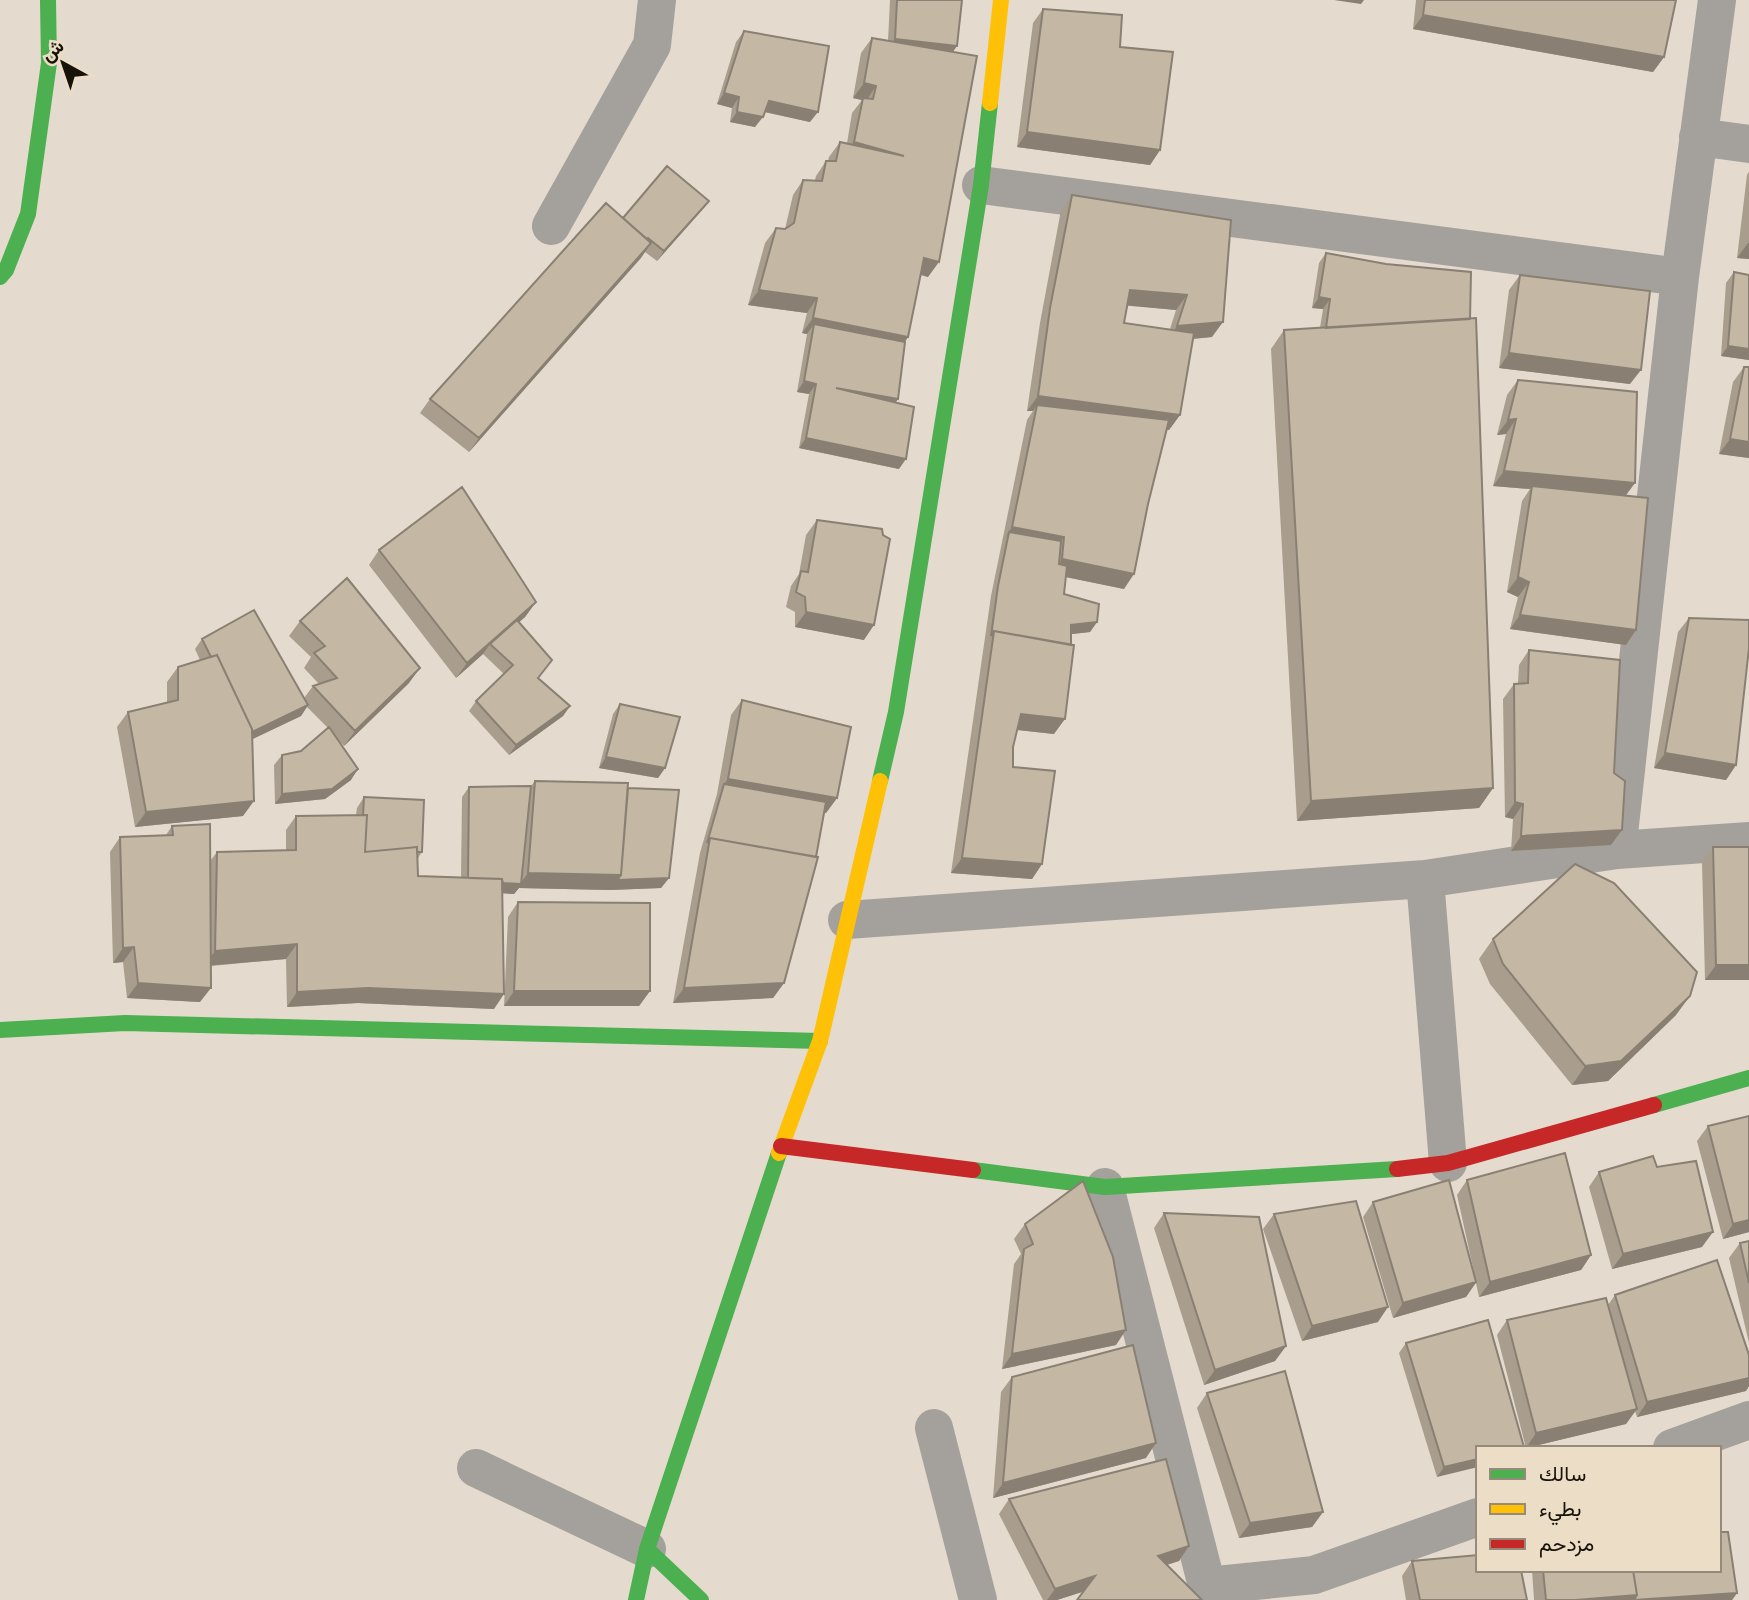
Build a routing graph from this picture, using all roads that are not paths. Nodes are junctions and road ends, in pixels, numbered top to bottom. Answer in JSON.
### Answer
{"nodes":[{"id":1,"x":48,"y":0,"type":"edge"},
{"id":2,"x":657,"y":0,"type":"edge"},
{"id":3,"x":1001,"y":0,"type":"edge"},
{"id":4,"x":1717,"y":0,"type":"edge"},
{"id":5,"x":1698,"y":137,"type":"junction"},
{"id":6,"x":1749,"y":144,"type":"edge"},
{"id":7,"x":981,"y":184,"type":"junction"},
{"id":8,"x":551,"y":226,"type":"dead end"},
{"id":9,"x":0,"y":277,"type":"edge"},
{"id":10,"x":1680,"y":277,"type":"junction"},
{"id":11,"x":1749,"y":841,"type":"edge"},
{"id":12,"x":1617,"y":850,"type":"junction"},
{"id":13,"x":1425,"y":879,"type":"junction"},
{"id":14,"x":847,"y":920,"type":"junction"},
{"id":15,"x":0,"y":1030,"type":"edge"},
{"id":16,"x":820,"y":1041,"type":"junction"},
{"id":17,"x":1749,"y":1078,"type":"edge"},
{"id":18,"x":781,"y":1146,"type":"junction"},
{"id":19,"x":1448,"y":1163,"type":"junction"},
{"id":20,"x":1105,"y":1187,"type":"junction"},
{"id":21,"x":1749,"y":1420,"type":"edge"},
{"id":22,"x":934,"y":1428,"type":"dead end"},
{"id":23,"x":1678,"y":1446,"type":"edge"},
{"id":24,"x":476,"y":1468,"type":"dead end"},
{"id":25,"x":1476,"y":1518,"type":"edge"},
{"id":26,"x":648,"y":1549,"type":"junction"},
{"id":27,"x":1317,"y":1587,"type":"edge"},
{"id":28,"x":636,"y":1600,"type":"edge"},
{"id":29,"x":701,"y":1600,"type":"edge"},
{"id":30,"x":978,"y":1600,"type":"edge"}],
"edges":[{"from":1,"to":9,"type":"street"},
{"from":2,"to":8,"type":"street"},
{"from":3,"to":7,"type":"street"},
{"from":4,"to":5,"type":"street"},
{"from":5,"to":6,"type":"street"},
{"from":5,"to":10,"type":"street"},
{"from":7,"to":10,"type":"street"},
{"from":7,"to":14,"type":"street"},
{"from":10,"to":12,"type":"street"},
{"from":11,"to":12,"type":"street"},
{"from":12,"to":13,"type":"street"},
{"from":13,"to":14,"type":"street"},
{"from":13,"to":19,"type":"street"},
{"from":14,"to":16,"type":"street"},
{"from":15,"to":16,"type":"street"},
{"from":16,"to":18,"type":"street"},
{"from":17,"to":19,"type":"street"},
{"from":18,"to":20,"type":"street"},
{"from":18,"to":26,"type":"street"},
{"from":19,"to":20,"type":"street"},
{"from":20,"to":27,"type":"street"},
{"from":21,"to":23,"type":"street"},
{"from":22,"to":30,"type":"street"},
{"from":24,"to":26,"type":"street"},
{"from":25,"to":27,"type":"street"},
{"from":26,"to":28,"type":"street"},
{"from":26,"to":29,"type":"street"}]}
